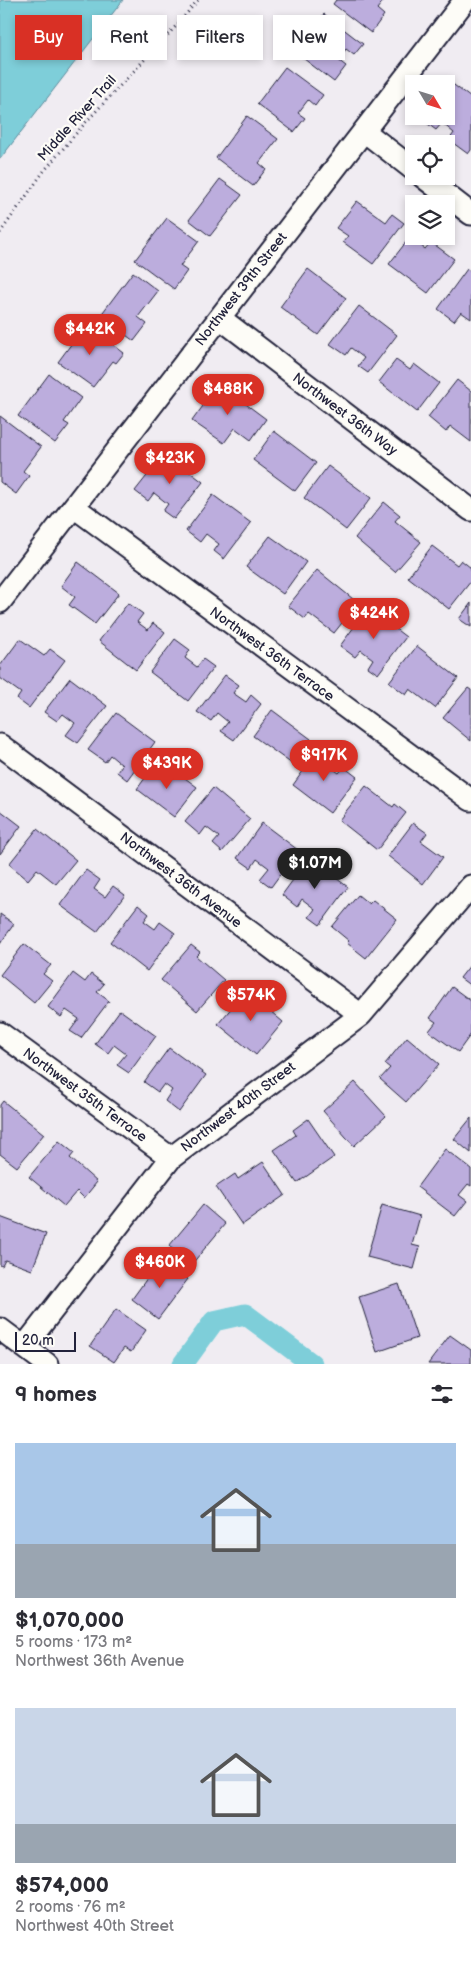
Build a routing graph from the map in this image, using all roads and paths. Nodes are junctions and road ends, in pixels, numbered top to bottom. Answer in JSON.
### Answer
{"nodes":[{"id":1,"x":198,"y":0,"type":"edge"},
{"id":2,"x":464,"y":0,"type":"edge"},
{"id":3,"x":364,"y":131,"type":"junction"},
{"id":4,"x":405,"y":163,"type":"edge"},
{"id":5,"x":434,"y":185,"type":"edge"},
{"id":6,"x":471,"y":214,"type":"edge"},
{"id":7,"x":0,"y":233,"type":"edge"},
{"id":8,"x":220,"y":318,"type":"junction"},
{"id":9,"x":74,"y":507,"type":"junction"},
{"id":10,"x":471,"y":510,"type":"edge"},
{"id":11,"x":0,"y":602,"type":"edge"},
{"id":12,"x":0,"y":745,"type":"edge"},
{"id":13,"x":471,"y":800,"type":"edge"},
{"id":14,"x":471,"y":886,"type":"edge"},
{"id":15,"x":361,"y":1015,"type":"junction"},
{"id":16,"x":0,"y":1033,"type":"edge"},
{"id":17,"x":171,"y":1158,"type":"junction"},
{"id":18,"x":0,"y":1329,"type":"edge"},
{"id":19,"x":24,"y":1347,"type":"junction"},
{"id":20,"x":47,"y":1364,"type":"edge"}],
"edges":[{"from":1,"to":7,"type":"path","name":"Middle River Trail"},
{"from":2,"to":3,"type":"street","name":"Northwest 39th Street"},
{"from":3,"to":4,"type":"street"},
{"from":3,"to":8,"type":"street","name":"Northwest 39th Street"},
{"from":5,"to":6,"type":"street"},
{"from":8,"to":9,"type":"street","name":"Northwest 39th Street"},
{"from":8,"to":10,"type":"street","name":"Northwest 36th Way"},
{"from":9,"to":11,"type":"street","name":"Northwest 39th Street"},
{"from":9,"to":13,"type":"street","name":"Northwest 36th Terrace"},
{"from":12,"to":15,"type":"street","name":"Northwest 36th Avenue"},
{"from":14,"to":15,"type":"street","name":"Northwest 40th Street"},
{"from":15,"to":17,"type":"street","name":"Northwest 40th Street"},
{"from":16,"to":17,"type":"street","name":"Northwest 35th Terrace"},
{"from":17,"to":19,"type":"street","name":"Northwest 40th Street"},
{"from":18,"to":19,"type":"street"},
{"from":19,"to":20,"type":"street"}]}
